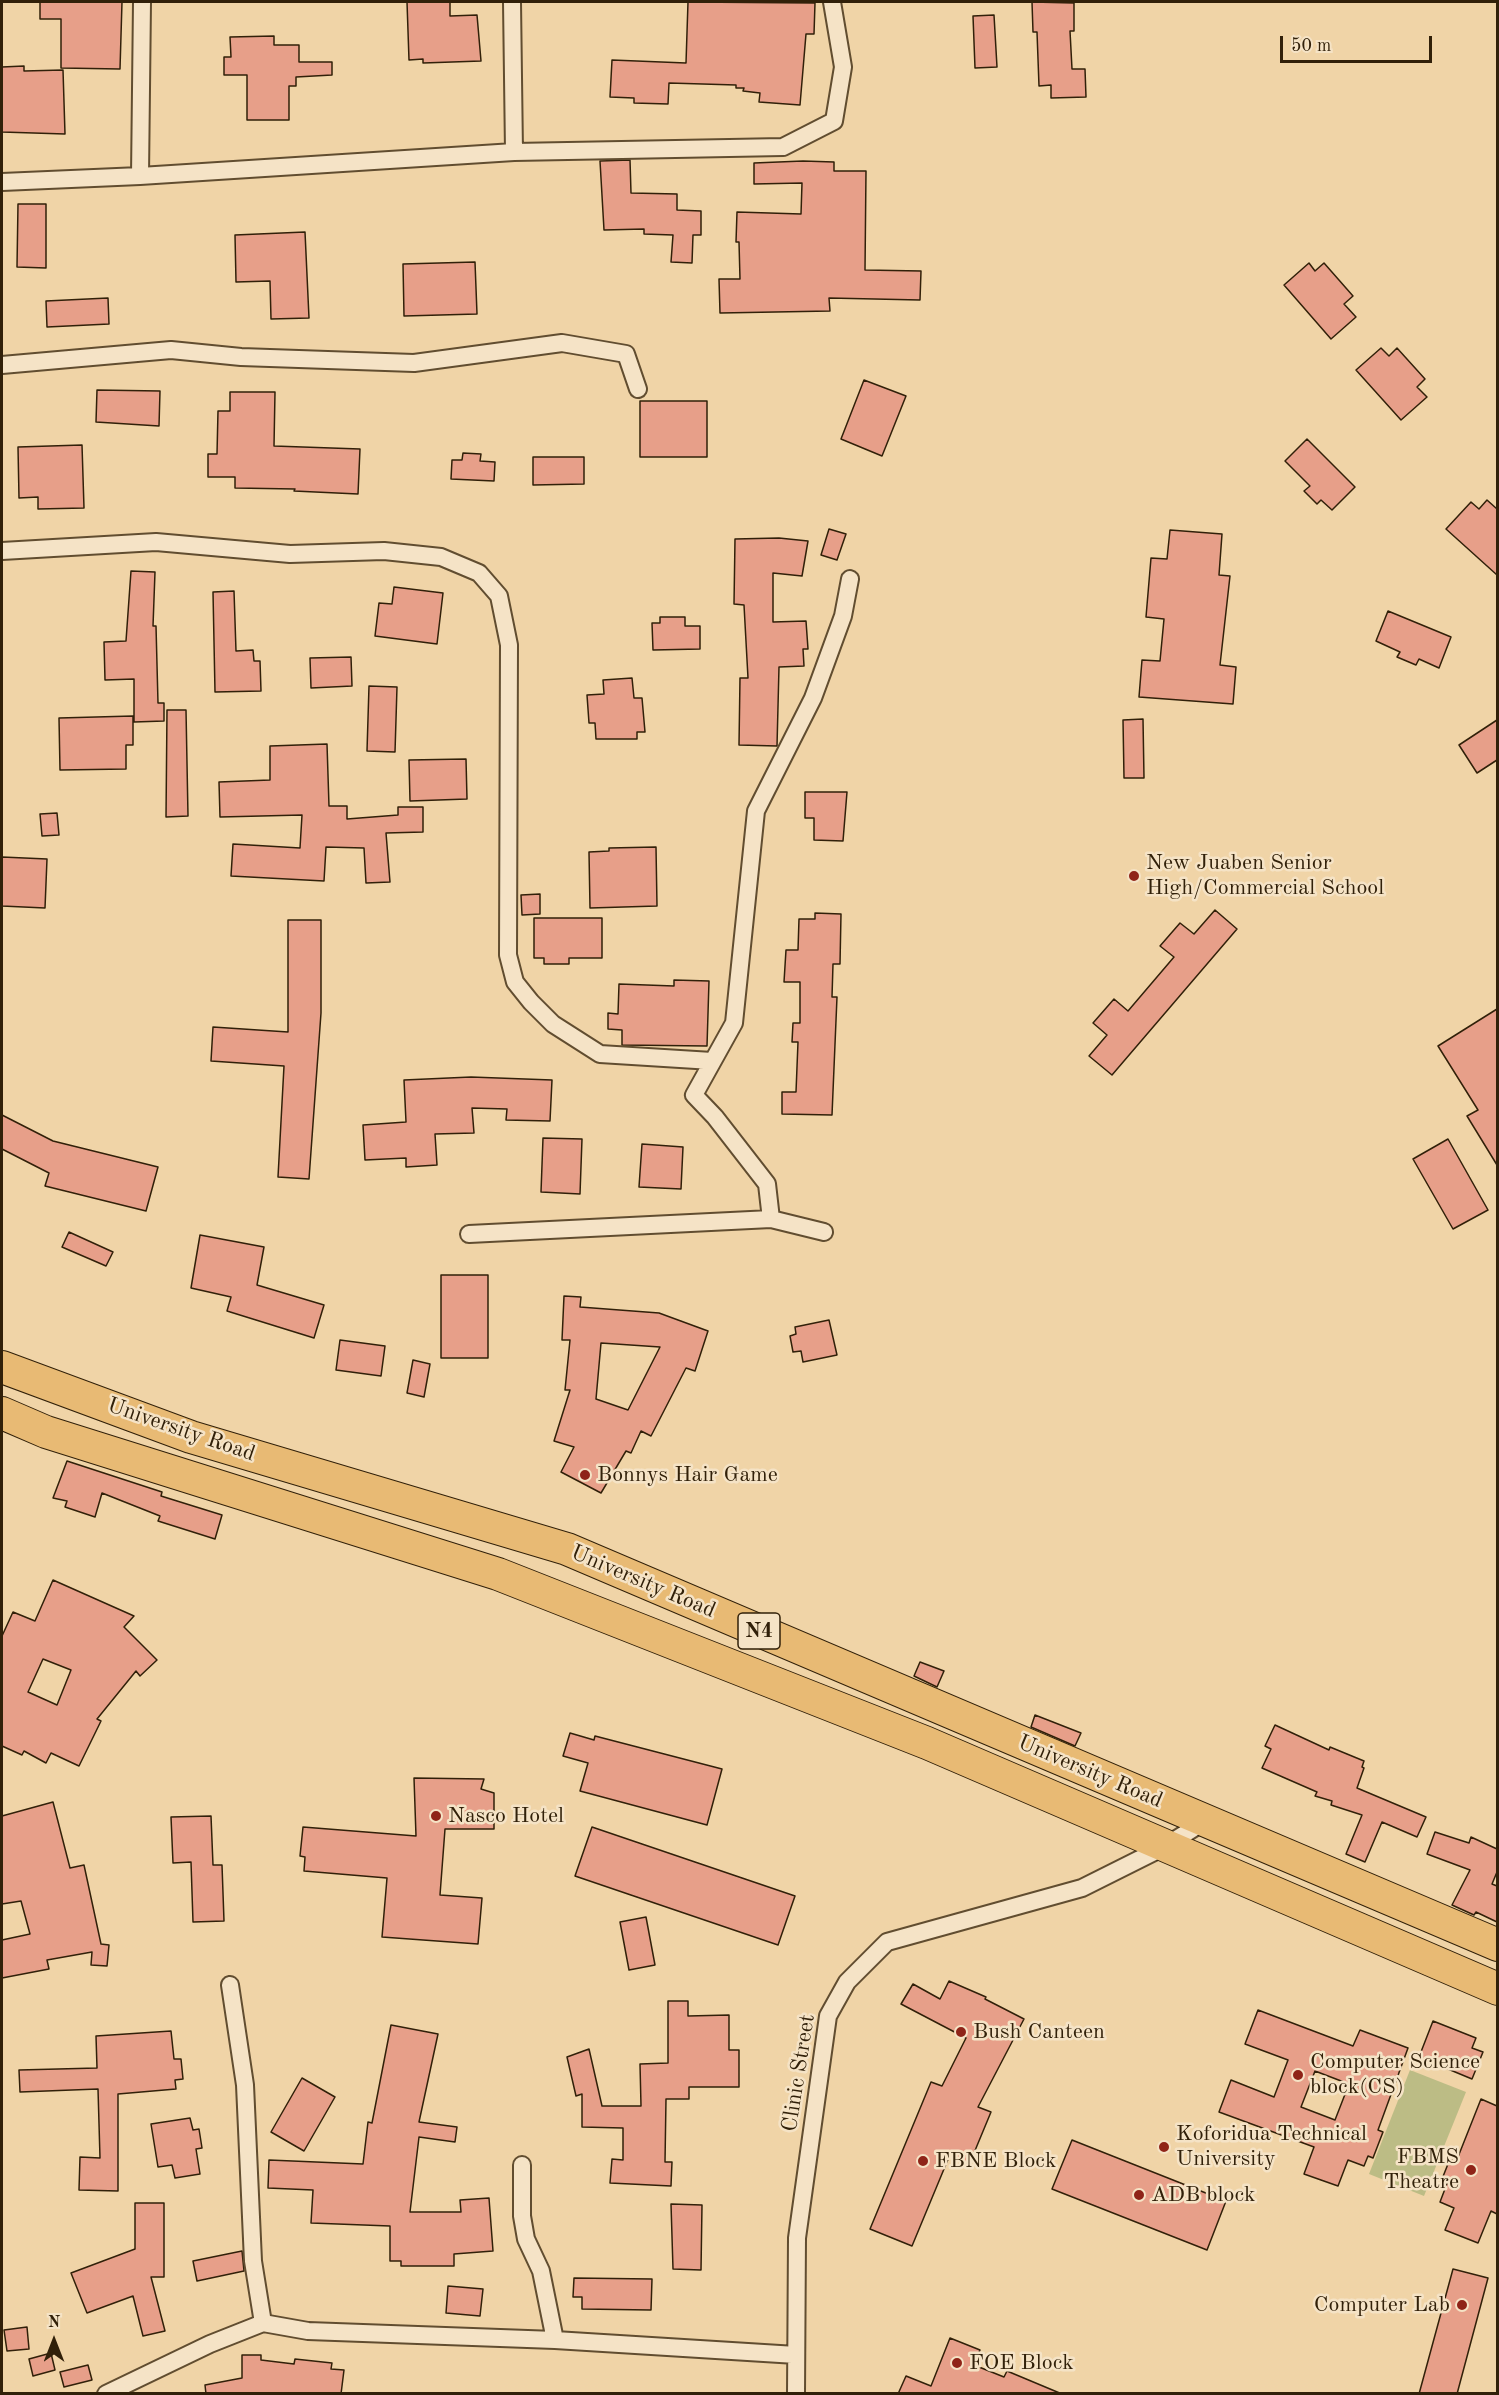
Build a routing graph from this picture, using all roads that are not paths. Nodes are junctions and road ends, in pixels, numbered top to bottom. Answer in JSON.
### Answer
{"nodes":[{"id":1,"x":142,"y":2,"type":"edge"},
{"id":2,"x":512,"y":2,"type":"edge"},
{"id":3,"x":832,"y":2,"type":"edge"},
{"id":4,"x":514,"y":152,"type":"junction"},
{"id":5,"x":140,"y":176,"type":"junction"},
{"id":6,"x":2,"y":182,"type":"edge"},
{"id":7,"x":2,"y":365,"type":"edge"},
{"id":8,"x":638,"y":388,"type":"dead end"},
{"id":9,"x":2,"y":551,"type":"edge"},
{"id":10,"x":850,"y":579,"type":"dead end"},
{"id":11,"x":712,"y":1061,"type":"junction"},
{"id":12,"x":771,"y":1219,"type":"junction"},
{"id":13,"x":824,"y":1232,"type":"dead end"},
{"id":14,"x":469,"y":1234,"type":"dead end"},
{"id":15,"x":2,"y":1367,"type":"edge"},
{"id":16,"x":2,"y":1413,"type":"edge"},
{"id":17,"x":1205,"y":1821,"type":"junction"},
{"id":18,"x":1164,"y":1847,"type":"junction"},
{"id":19,"x":1497,"y":1945,"type":"edge"},
{"id":20,"x":230,"y":1985,"type":"dead end"},
{"id":21,"x":1497,"y":1989,"type":"edge"},
{"id":22,"x":522,"y":2165,"type":"dead end"},
{"id":23,"x":263,"y":2323,"type":"junction"},
{"id":24,"x":555,"y":2340,"type":"junction"},
{"id":25,"x":796,"y":2355,"type":"junction"},
{"id":26,"x":106,"y":2394,"type":"edge"},
{"id":27,"x":796,"y":2394,"type":"edge"}],
"edges":[{"from":1,"to":5,"type":"street"},
{"from":2,"to":4,"type":"street"},
{"from":3,"to":4,"type":"street"},
{"from":4,"to":5,"type":"street"},
{"from":5,"to":6,"type":"street"},
{"from":7,"to":8,"type":"street"},
{"from":9,"to":11,"type":"street"},
{"from":10,"to":11,"type":"street"},
{"from":11,"to":12,"type":"street"},
{"from":12,"to":13,"type":"street"},
{"from":12,"to":14,"type":"street"},
{"from":15,"to":17,"type":"highway","name":"University Road","number":"N4"},
{"from":16,"to":18,"type":"highway","name":"University Road","number":"N4"},
{"from":17,"to":18,"type":"street","name":"Clinic Street"},
{"from":17,"to":19,"type":"highway","name":"University Road","number":"N4"},
{"from":18,"to":21,"type":"highway","name":"University Road","number":"N4"},
{"from":18,"to":25,"type":"street","name":"Clinic Street"},
{"from":20,"to":23,"type":"street"},
{"from":22,"to":24,"type":"street"},
{"from":23,"to":24,"type":"street"},
{"from":23,"to":26,"type":"street"},
{"from":24,"to":25,"type":"street"},
{"from":25,"to":27,"type":"street","name":"Clinic Street"}]}
